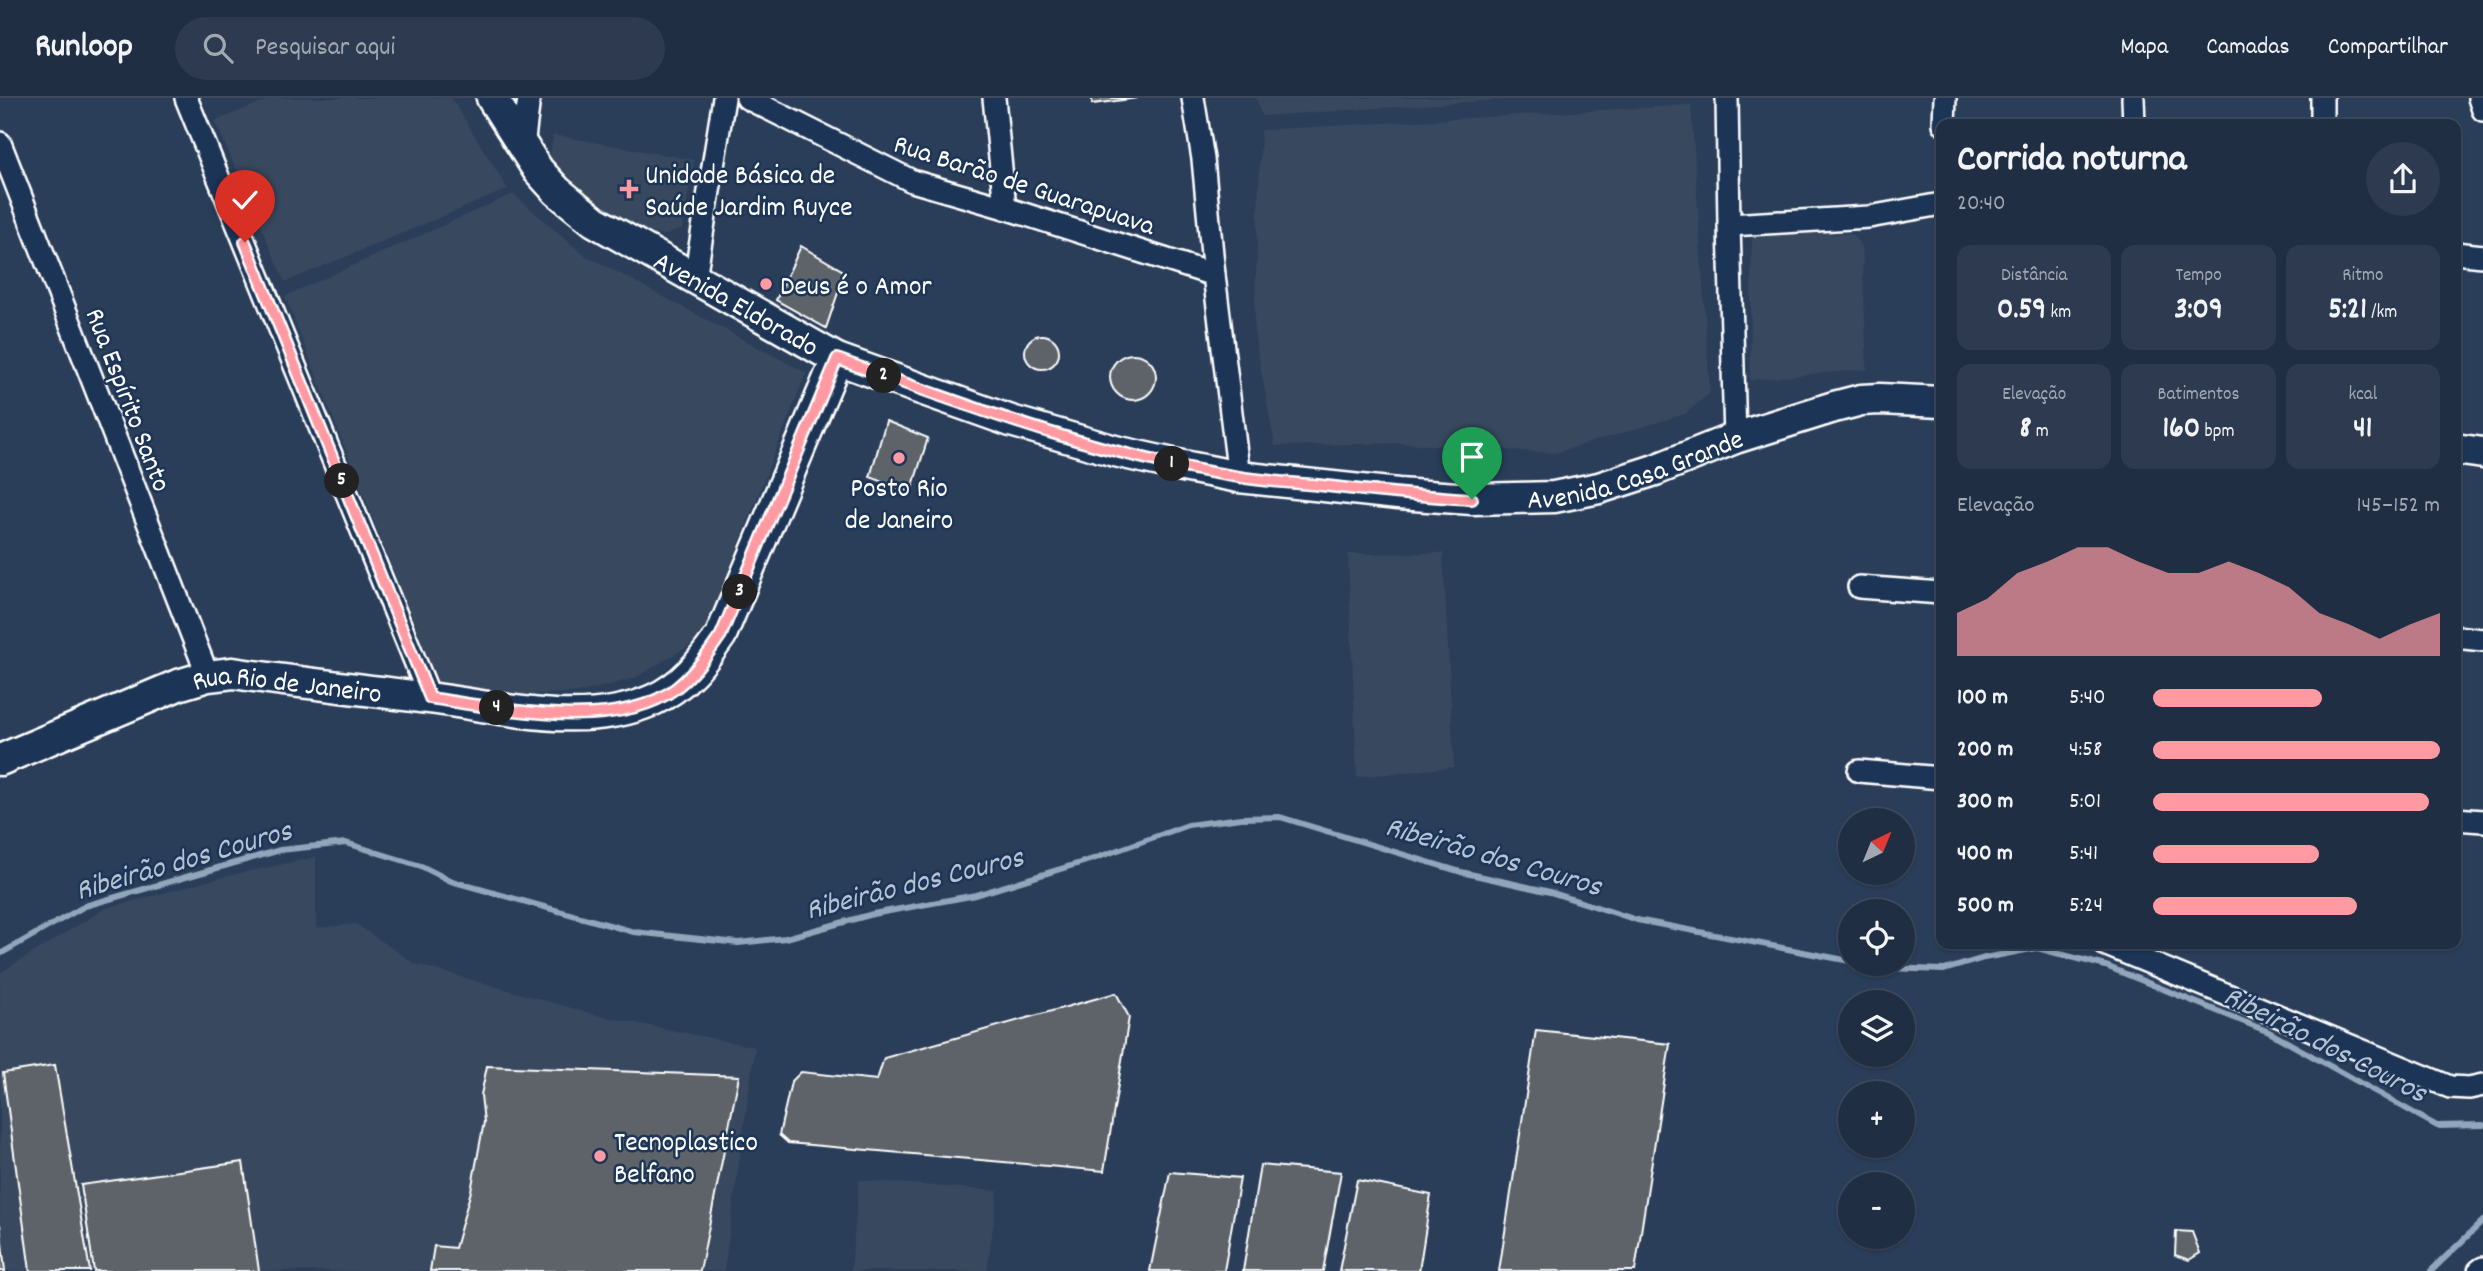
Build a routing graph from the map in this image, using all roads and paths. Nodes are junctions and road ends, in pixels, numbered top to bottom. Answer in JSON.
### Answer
{"nodes":[{"id":1,"x":187,"y":98,"type":"edge"},
{"id":2,"x":492,"y":98,"type":"edge"},
{"id":3,"x":529,"y":98,"type":"edge"},
{"id":4,"x":724,"y":98,"type":"edge"},
{"id":5,"x":747,"y":98,"type":"edge"},
{"id":6,"x":994,"y":98,"type":"edge"},
{"id":7,"x":1193,"y":98,"type":"edge"},
{"id":8,"x":1727,"y":98,"type":"edge"},
{"id":9,"x":1945,"y":98,"type":"edge"},
{"id":10,"x":2133,"y":98,"type":"edge"},
{"id":11,"x":2322,"y":98,"type":"edge"},
{"id":12,"x":2479,"y":98,"type":"edge"},
{"id":13,"x":2483,"y":110,"type":"edge"},
{"id":14,"x":1944,"y":119,"type":"edge"},
{"id":15,"x":2134,"y":119,"type":"edge"},
{"id":16,"x":2322,"y":119,"type":"edge"},
{"id":17,"x":0,"y":143,"type":"edge"},
{"id":18,"x":523,"y":147,"type":"junction"},
{"id":19,"x":1936,"y":205,"type":"edge"},
{"id":20,"x":1005,"y":208,"type":"junction"},
{"id":21,"x":1728,"y":225,"type":"junction"},
{"id":22,"x":2461,"y":254,"type":"edge"},
{"id":23,"x":2483,"y":256,"type":"edge"},
{"id":24,"x":1214,"y":275,"type":"junction"},
{"id":25,"x":695,"y":278,"type":"junction"},
{"id":26,"x":837,"y":359,"type":"junction"},
{"id":27,"x":1936,"y":402,"type":"edge"},
{"id":28,"x":1735,"y":438,"type":"junction"},
{"id":29,"x":2461,"y":450,"type":"edge"},
{"id":30,"x":2483,"y":453,"type":"edge"},
{"id":31,"x":1239,"y":477,"type":"junction"},
{"id":32,"x":1858,"y":587,"type":"dead end"},
{"id":33,"x":1936,"y":593,"type":"edge"},
{"id":34,"x":2461,"y":638,"type":"edge"},
{"id":35,"x":2483,"y":640,"type":"edge"},
{"id":36,"x":208,"y":676,"type":"junction"},
{"id":37,"x":430,"y":698,"type":"junction"},
{"id":38,"x":0,"y":760,"type":"edge"},
{"id":39,"x":1858,"y":771,"type":"dead end"},
{"id":40,"x":1936,"y":778,"type":"edge"},
{"id":41,"x":2461,"y":820,"type":"edge"},
{"id":42,"x":2483,"y":821,"type":"edge"},
{"id":43,"x":2116,"y":949,"type":"edge"},
{"id":44,"x":2483,"y":1085,"type":"edge"}],
"edges":[{"from":1,"to":37,"type":"street"},
{"from":2,"to":18,"type":"main road","name":"Avenida Eldorado"},
{"from":3,"to":18,"type":"street"},
{"from":4,"to":25,"type":"street"},
{"from":5,"to":20,"type":"street","name":"Rua Barão de Guarapuava"},
{"from":6,"to":20,"type":"street"},
{"from":7,"to":24,"type":"street"},
{"from":8,"to":21,"type":"street"},
{"from":9,"to":14,"type":"street"},
{"from":10,"to":15,"type":"street"},
{"from":11,"to":16,"type":"street"},
{"from":12,"to":13,"type":"street"},
{"from":17,"to":36,"type":"street","name":"Rua Espírito Santo"},
{"from":18,"to":25,"type":"main road","name":"Avenida Eldorado"},
{"from":19,"to":21,"type":"street"},
{"from":20,"to":24,"type":"street","name":"Rua Barão de Guarapuava"},
{"from":21,"to":28,"type":"street"},
{"from":22,"to":23,"type":"street"},
{"from":24,"to":31,"type":"street"},
{"from":25,"to":26,"type":"main road","name":"Avenida Eldorado"},
{"from":26,"to":31,"type":"main road","name":"Avenida Eldorado"},
{"from":26,"to":37,"type":"main road","name":"Rua Rio de Janeiro"},
{"from":27,"to":28,"type":"main road","name":"Avenida Casa Grande"},
{"from":28,"to":31,"type":"main road","name":"Avenida Casa Grande"},
{"from":29,"to":30,"type":"main road"},
{"from":32,"to":33,"type":"street"},
{"from":34,"to":35,"type":"street"},
{"from":36,"to":37,"type":"main road","name":"Rua Rio de Janeiro"},
{"from":36,"to":38,"type":"main road","name":"Rua Rio de Janeiro"},
{"from":39,"to":40,"type":"street"},
{"from":41,"to":42,"type":"street"},
{"from":43,"to":44,"type":"street"}]}
